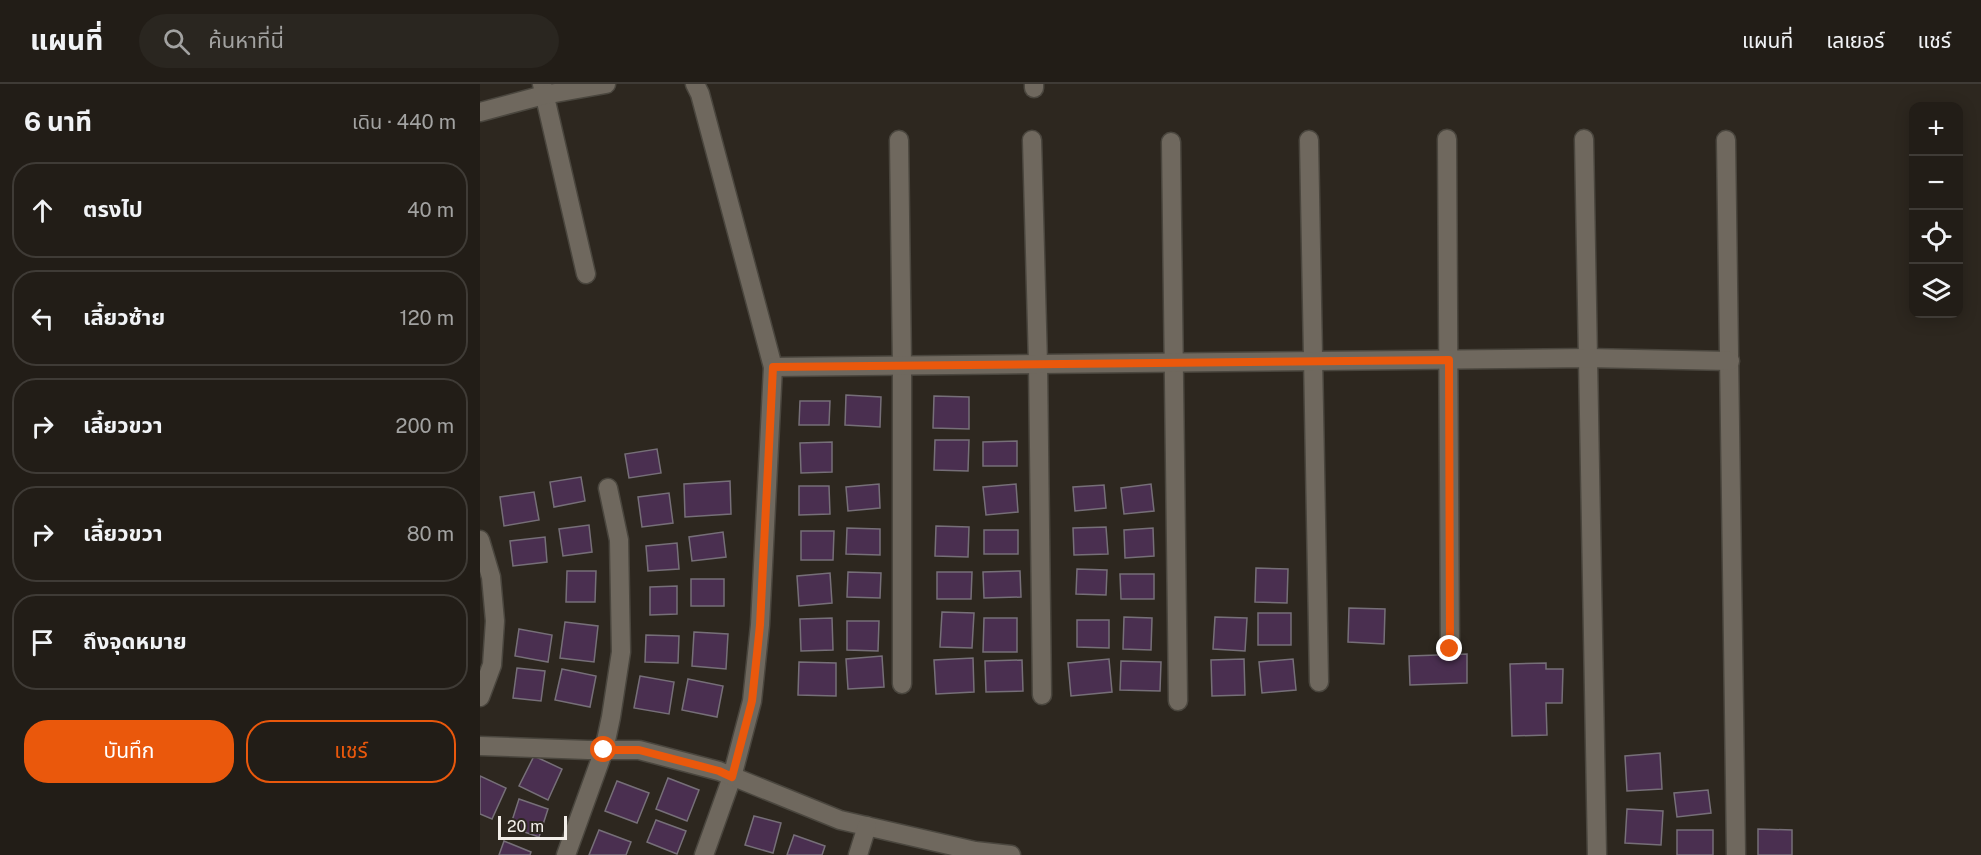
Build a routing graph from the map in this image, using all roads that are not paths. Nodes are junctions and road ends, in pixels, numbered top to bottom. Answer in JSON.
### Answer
{"nodes":[{"id":1,"x":606,"y":84,"type":"edge"},
{"id":2,"x":695,"y":84,"type":"edge"},
{"id":3,"x":543,"y":90,"type":"edge"},
{"id":4,"x":480,"y":112,"type":"edge"},
{"id":5,"x":1447,"y":139,"type":"dead end"},
{"id":6,"x":1584,"y":139,"type":"dead end"},
{"id":7,"x":899,"y":140,"type":"dead end"},
{"id":8,"x":1032,"y":140,"type":"dead end"},
{"id":9,"x":1309,"y":140,"type":"dead end"},
{"id":10,"x":1726,"y":140,"type":"dead end"},
{"id":11,"x":1171,"y":142,"type":"dead end"},
{"id":12,"x":586,"y":274,"type":"dead end"},
{"id":13,"x":1588,"y":358,"type":"junction"},
{"id":14,"x":1449,"y":360,"type":"junction"},
{"id":15,"x":1313,"y":361,"type":"junction"},
{"id":16,"x":1730,"y":362,"type":"junction"},
{"id":17,"x":1173,"y":363,"type":"junction"},
{"id":18,"x":1038,"y":364,"type":"junction"},
{"id":19,"x":902,"y":366,"type":"junction"},
{"id":20,"x":773,"y":367,"type":"junction"},
{"id":21,"x":608,"y":488,"type":"dead end"},
{"id":22,"x":480,"y":540,"type":"edge"},
{"id":23,"x":1450,"y":649,"type":"dead end"},
{"id":24,"x":1319,"y":682,"type":"dead end"},
{"id":25,"x":902,"y":684,"type":"dead end"},
{"id":26,"x":1042,"y":695,"type":"dead end"},
{"id":27,"x":480,"y":697,"type":"edge"},
{"id":28,"x":1178,"y":701,"type":"dead end"},
{"id":29,"x":480,"y":746,"type":"edge"},
{"id":30,"x":604,"y":750,"type":"junction"},
{"id":31,"x":732,"y":777,"type":"junction"},
{"id":32,"x":867,"y":826,"type":"junction"},
{"id":33,"x":974,"y":853,"type":"edge"},
{"id":34,"x":566,"y":855,"type":"edge"},
{"id":35,"x":704,"y":855,"type":"edge"},
{"id":36,"x":858,"y":855,"type":"edge"},
{"id":37,"x":1011,"y":855,"type":"edge"},
{"id":38,"x":1597,"y":855,"type":"edge"},
{"id":39,"x":1736,"y":855,"type":"edge"}],
"edges":[{"from":1,"to":3,"type":"street"},
{"from":2,"to":20,"type":"street"},
{"from":3,"to":4,"type":"street"},
{"from":3,"to":12,"type":"street"},
{"from":5,"to":14,"type":"street"},
{"from":6,"to":13,"type":"street"},
{"from":7,"to":19,"type":"street"},
{"from":8,"to":18,"type":"street"},
{"from":9,"to":15,"type":"street"},
{"from":10,"to":16,"type":"street"},
{"from":11,"to":17,"type":"street"},
{"from":13,"to":14,"type":"street"},
{"from":13,"to":16,"type":"street"},
{"from":13,"to":38,"type":"street"},
{"from":14,"to":15,"type":"street"},
{"from":14,"to":23,"type":"street"},
{"from":15,"to":17,"type":"street"},
{"from":15,"to":24,"type":"street"},
{"from":16,"to":39,"type":"street"},
{"from":17,"to":18,"type":"street"},
{"from":17,"to":28,"type":"street"},
{"from":18,"to":19,"type":"street"},
{"from":18,"to":26,"type":"street"},
{"from":19,"to":20,"type":"street"},
{"from":19,"to":25,"type":"street"},
{"from":20,"to":31,"type":"street"},
{"from":21,"to":30,"type":"street"},
{"from":22,"to":27,"type":"street"},
{"from":29,"to":30,"type":"street"},
{"from":30,"to":31,"type":"street"},
{"from":30,"to":34,"type":"street"},
{"from":31,"to":32,"type":"street"},
{"from":31,"to":35,"type":"street"},
{"from":32,"to":33,"type":"street"},
{"from":32,"to":36,"type":"street"},
{"from":33,"to":37,"type":"street"}]}
